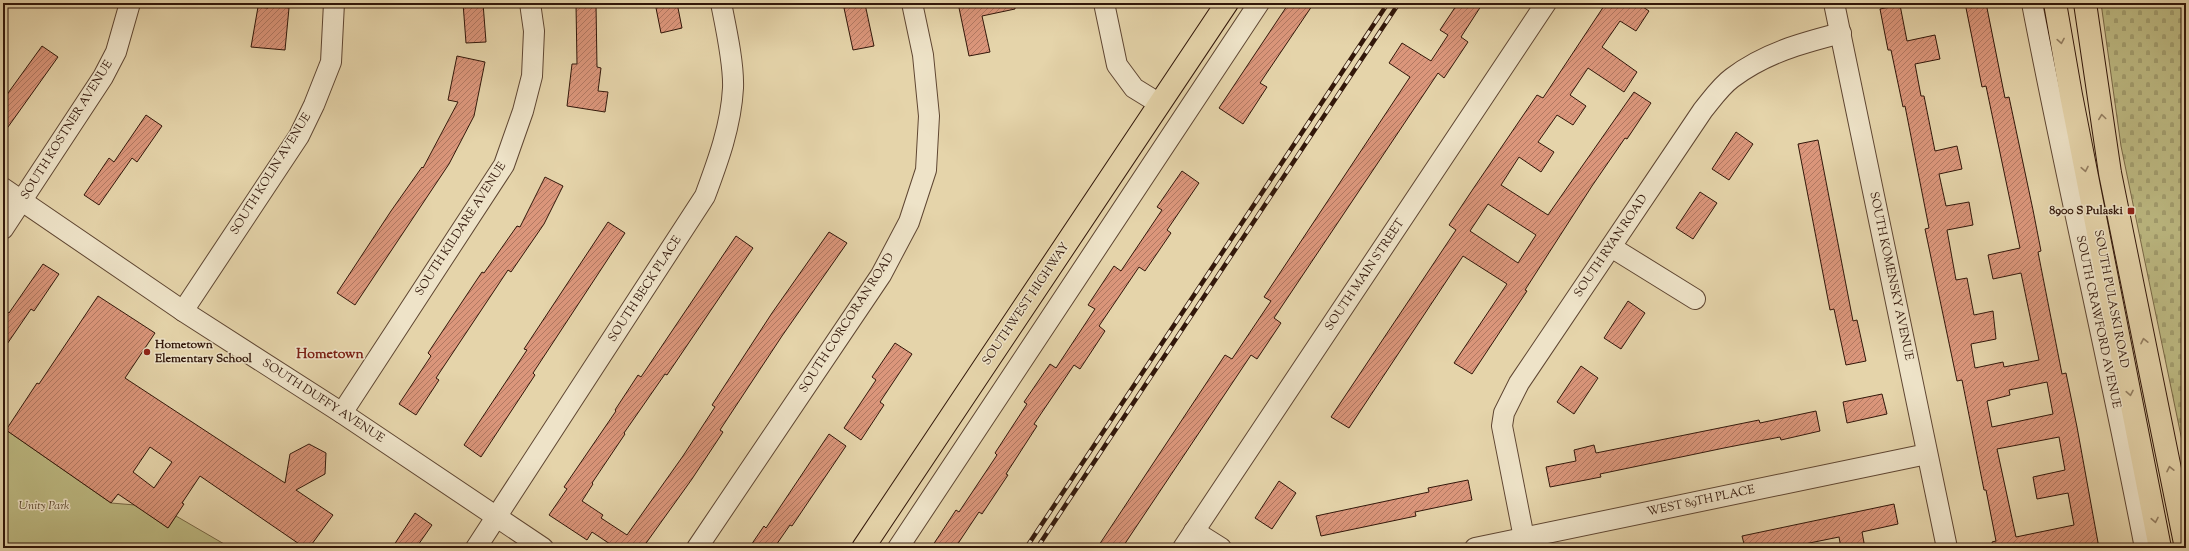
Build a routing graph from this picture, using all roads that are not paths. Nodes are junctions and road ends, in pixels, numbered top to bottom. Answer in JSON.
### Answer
{"nodes":[{"id":1,"x":130,"y":3,"type":"edge"},
{"id":2,"x":334,"y":3,"type":"edge"},
{"id":3,"x":530,"y":3,"type":"edge"},
{"id":4,"x":721,"y":3,"type":"edge"},
{"id":5,"x":912,"y":3,"type":"edge"},
{"id":6,"x":1104,"y":3,"type":"edge"},
{"id":7,"x":1227,"y":3,"type":"edge"},
{"id":8,"x":1259,"y":3,"type":"edge"},
{"id":9,"x":1546,"y":3,"type":"edge"},
{"id":10,"x":1834,"y":3,"type":"edge"},
{"id":11,"x":2032,"y":3,"type":"edge"},
{"id":12,"x":2055,"y":3,"type":"edge"},
{"id":13,"x":2085,"y":3,"type":"edge"},
{"id":14,"x":1841,"y":34,"type":"junction"},
{"id":15,"x":1189,"y":60,"type":"junction"},
{"id":16,"x":1212,"y":75,"type":"junction"},
{"id":17,"x":1160,"y":104,"type":"junction"},
{"id":18,"x":3,"y":188,"type":"edge"},
{"id":19,"x":22,"y":200,"type":"junction"},
{"id":20,"x":3,"y":229,"type":"edge"},
{"id":21,"x":1611,"y":247,"type":"junction"},
{"id":22,"x":1695,"y":299,"type":"dead end"},
{"id":23,"x":183,"y":311,"type":"junction"},
{"id":24,"x":342,"y":413,"type":"junction"},
{"id":25,"x":1927,"y":454,"type":"junction"},
{"id":26,"x":496,"y":518,"type":"junction"},
{"id":27,"x":1194,"y":531,"type":"junction"},
{"id":28,"x":1524,"y":538,"type":"junction"},
{"id":29,"x":476,"y":548,"type":"edge"},
{"id":30,"x":543,"y":548,"type":"edge"},
{"id":31,"x":697,"y":548,"type":"edge"},
{"id":32,"x":863,"y":548,"type":"edge"},
{"id":33,"x":898,"y":548,"type":"edge"},
{"id":34,"x":1183,"y":548,"type":"edge"},
{"id":35,"x":1220,"y":548,"type":"edge"},
{"id":36,"x":1476,"y":548,"type":"edge"},
{"id":37,"x":1947,"y":548,"type":"edge"},
{"id":38,"x":2145,"y":548,"type":"edge"},
{"id":39,"x":2160,"y":548,"type":"edge"},
{"id":40,"x":2186,"y":548,"type":"edge"}],
"edges":[{"from":1,"to":19,"type":"street","name":"SOUTH KOSTNER AVENUE"},
{"from":2,"to":23,"type":"street","name":"SOUTH KOLIN AVENUE"},
{"from":3,"to":24,"type":"street","name":"SOUTH KILDARE AVENUE"},
{"from":4,"to":26,"type":"street","name":"SOUTH BECK PLACE"},
{"from":5,"to":31,"type":"street","name":"SOUTH CORCORAN ROAD"},
{"from":6,"to":17,"type":"street"},
{"from":7,"to":15,"type":"main road","name":"SOUTHWEST HIGHWAY"},
{"from":8,"to":16,"type":"street"},
{"from":9,"to":27,"type":"street","name":"SOUTH MAIN STREET"},
{"from":10,"to":14,"type":"street","name":"SOUTH KOMENSKY AVENUE"},
{"from":11,"to":38,"type":"street","name":"SOUTH CRAWFORD AVENUE"},
{"from":12,"to":39,"type":"main road","name":"SOUTH PULASKI ROAD","one_way":true},
{"from":40,"to":13,"type":"main road","name":"SOUTH PULASKI ROAD","one_way":true},
{"from":14,"to":21,"type":"street","name":"SOUTH RYAN ROAD"},
{"from":14,"to":25,"type":"street","name":"SOUTH KOMENSKY AVENUE"},
{"from":15,"to":16,"type":"street"},
{"from":15,"to":17,"type":"main road","name":"SOUTHWEST HIGHWAY"},
{"from":16,"to":33,"type":"street"},
{"from":17,"to":32,"type":"main road","name":"SOUTHWEST HIGHWAY"},
{"from":18,"to":19,"type":"street","name":"SOUTH DUFFY AVENUE"},
{"from":19,"to":20,"type":"street","name":"SOUTH KOSTNER AVENUE"},
{"from":19,"to":23,"type":"street","name":"SOUTH DUFFY AVENUE"},
{"from":21,"to":22,"type":"street"},
{"from":21,"to":28,"type":"street","name":"SOUTH RYAN ROAD"},
{"from":23,"to":24,"type":"street","name":"SOUTH DUFFY AVENUE"},
{"from":24,"to":26,"type":"street","name":"SOUTH DUFFY AVENUE"},
{"from":25,"to":28,"type":"street","name":"WEST 89TH PLACE"},
{"from":25,"to":37,"type":"street","name":"SOUTH KOMENSKY AVENUE"},
{"from":26,"to":29,"type":"street","name":"SOUTH BECK PLACE"},
{"from":26,"to":30,"type":"street","name":"SOUTH DUFFY AVENUE"},
{"from":27,"to":34,"type":"street","name":"SOUTH MAIN STREET"},
{"from":27,"to":35,"type":"street"},
{"from":28,"to":36,"type":"street","name":"WEST 89TH PLACE"}]}
